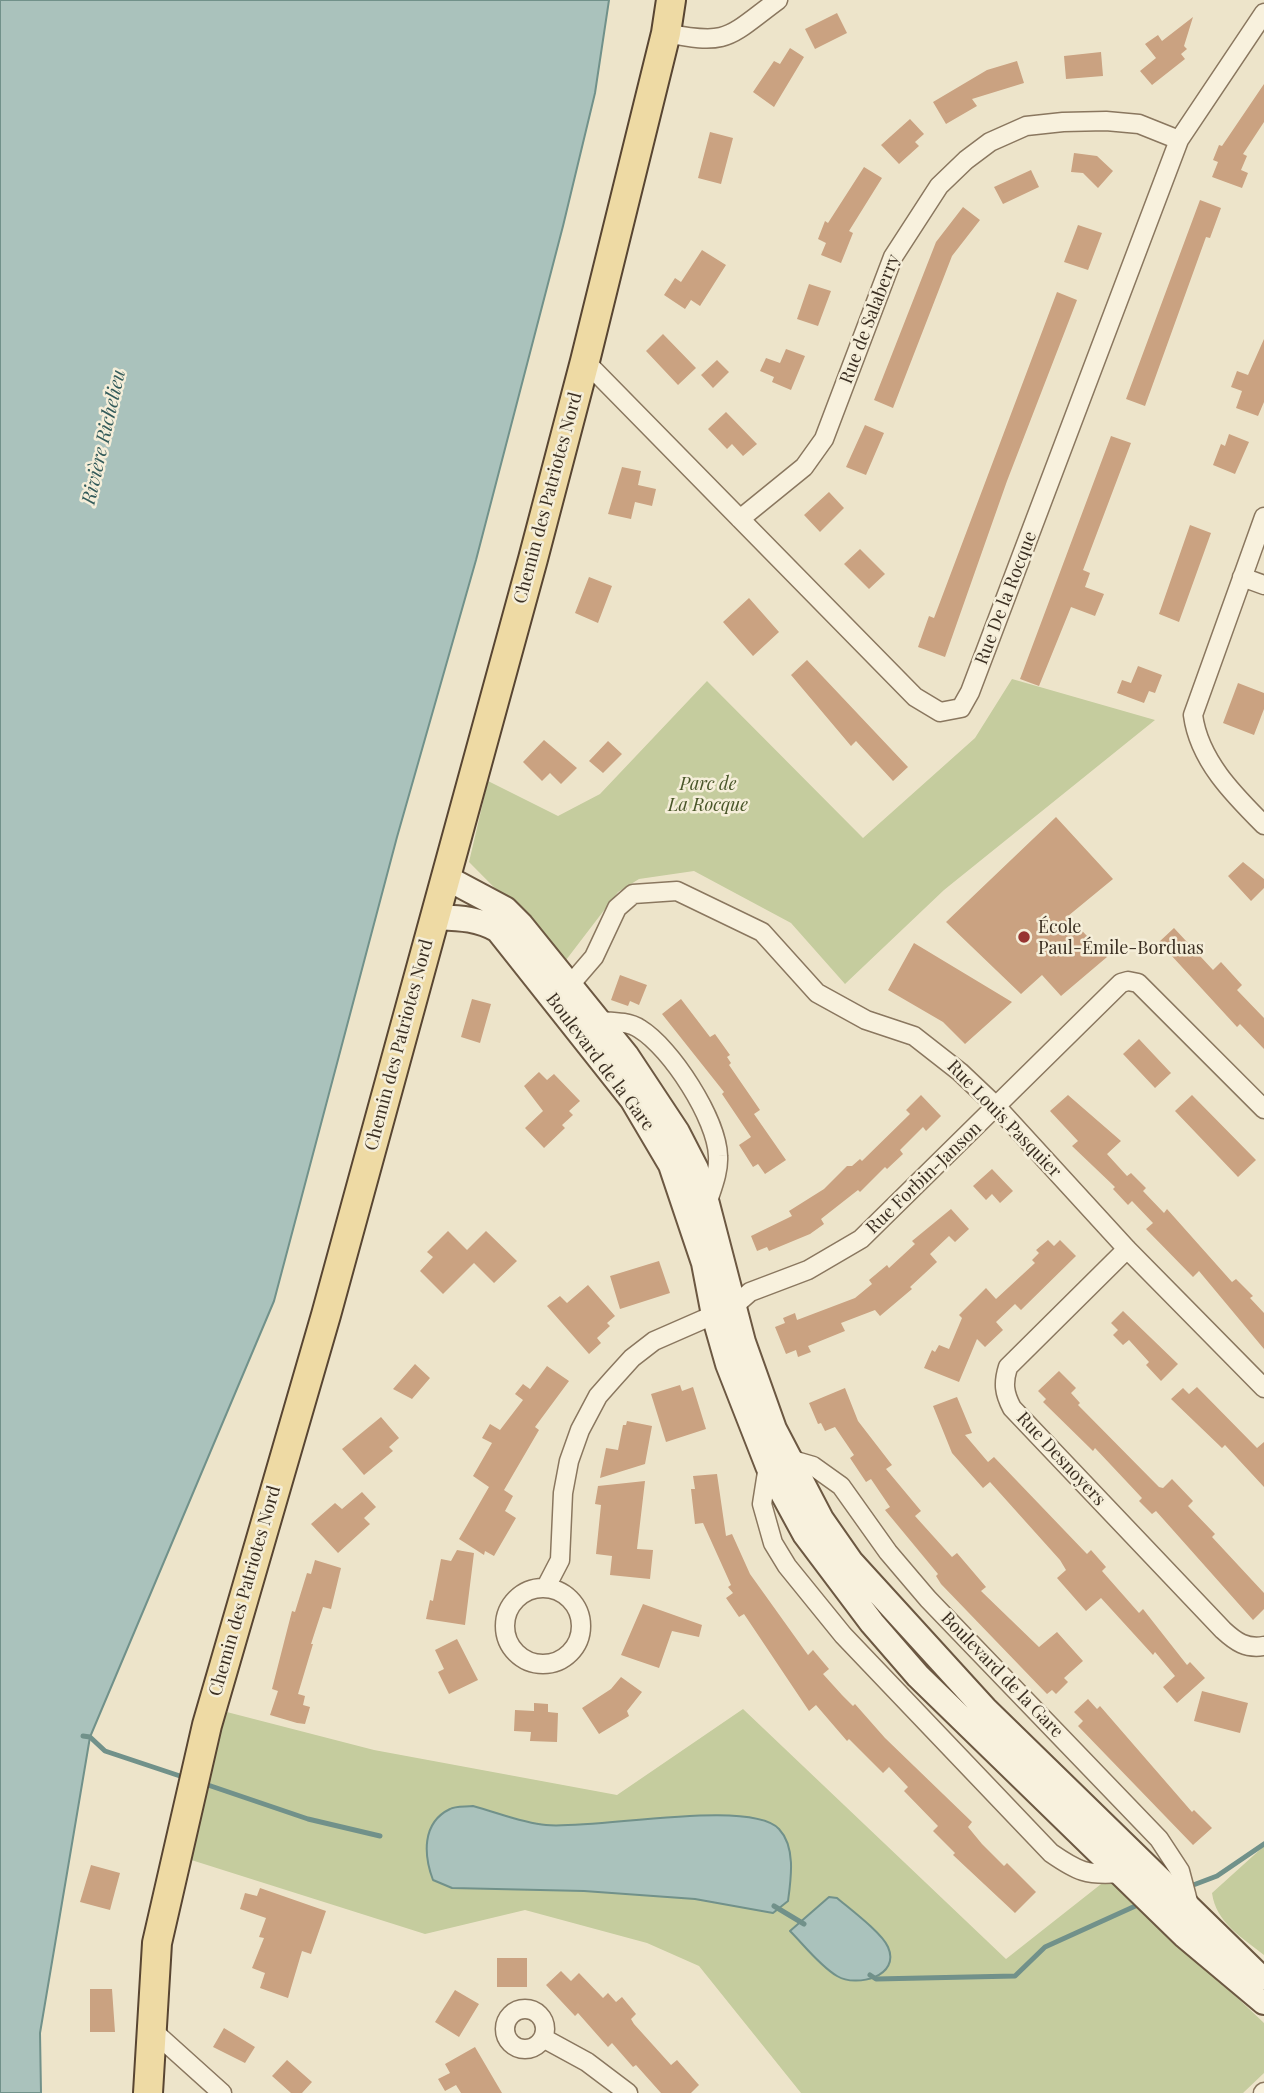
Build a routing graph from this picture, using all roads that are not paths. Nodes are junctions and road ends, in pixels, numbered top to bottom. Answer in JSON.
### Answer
{"nodes":[{"id":1,"x":671,"y":0,"type":"edge"},
{"id":2,"x":778,"y":0,"type":"edge"},
{"id":3,"x":1264,"y":13,"type":"edge"},
{"id":4,"x":666,"y":33,"type":"junction"},
{"id":5,"x":1179,"y":140,"type":"junction"},
{"id":6,"x":585,"y":361,"type":"junction"},
{"id":7,"x":1264,"y":517,"type":"edge"},
{"id":8,"x":740,"y":519,"type":"junction"},
{"id":9,"x":1242,"y":577,"type":"junction"},
{"id":10,"x":1264,"y":585,"type":"edge"},
{"id":11,"x":1264,"y":825,"type":"edge"},
{"id":12,"x":445,"y":877,"type":"junction"},
{"id":13,"x":434,"y":917,"type":"junction"},
{"id":14,"x":563,"y":992,"type":"junction"},
{"id":15,"x":597,"y":1021,"type":"junction"},
{"id":16,"x":997,"y":1107,"type":"junction"},
{"id":17,"x":1264,"y":1109,"type":"edge"},
{"id":18,"x":707,"y":1204,"type":"junction"},
{"id":19,"x":1127,"y":1249,"type":"junction"},
{"id":20,"x":724,"y":1311,"type":"junction"},
{"id":21,"x":1264,"y":1388,"type":"edge"},
{"id":22,"x":779,"y":1463,"type":"junction"},
{"id":23,"x":546,"y":1587,"type":"junction"},
{"id":24,"x":1264,"y":1646,"type":"edge"},
{"id":25,"x":1120,"y":1874,"type":"junction"},
{"id":26,"x":1190,"y":1912,"type":"junction"},
{"id":27,"x":1264,"y":1980,"type":"edge"},
{"id":28,"x":1264,"y":2002,"type":"edge"},
{"id":29,"x":152,"y":2030,"type":"junction"},
{"id":30,"x":543,"y":2038,"type":"dead end"},
{"id":31,"x":148,"y":2093,"type":"edge"},
{"id":32,"x":222,"y":2093,"type":"edge"},
{"id":33,"x":628,"y":2093,"type":"edge"}],
"edges":[{"from":1,"to":4,"type":"main road","name":"Chemin des Patriotes Nord"},
{"from":2,"to":4,"type":"street"},
{"from":3,"to":5,"type":"street","name":"Rue De la Rocque"},
{"from":4,"to":6,"type":"main road","name":"Chemin des Patriotes Nord"},
{"from":5,"to":8,"type":"street","name":"Rue de Salaberry"},
{"from":5,"to":8,"type":"street","name":"Rue De la Rocque"},
{"from":6,"to":8,"type":"street","name":"Rue De la Rocque"},
{"from":6,"to":12,"type":"main road","name":"Chemin des Patriotes Nord"},
{"from":7,"to":9,"type":"street"},
{"from":9,"to":10,"type":"street"},
{"from":9,"to":11,"type":"street"},
{"from":12,"to":13,"type":"main road","name":"Chemin des Patriotes Nord"},
{"from":12,"to":14,"type":"street","name":"Boulevard de la Gare"},
{"from":13,"to":14,"type":"street","name":"Boulevard de la Gare"},
{"from":13,"to":29,"type":"main road","name":"Chemin des Patriotes Nord"},
{"from":14,"to":15,"type":"street","name":"Boulevard de la Gare"},
{"from":14,"to":16,"type":"street","name":"Rue Louis Pasquier"},
{"from":14,"to":20,"type":"street","name":"Boulevard de la Gare"},
{"from":15,"to":18,"type":"street","name":"Boulevard de la Gare"},
{"from":15,"to":18,"type":"street","name":"Boulevard de la Gare"},
{"from":16,"to":17,"type":"street","name":"Rue Forbin-Janson"},
{"from":16,"to":19,"type":"street","name":"Rue Louis Pasquier"},
{"from":16,"to":20,"type":"street","name":"Rue Forbin-Janson"},
{"from":18,"to":20,"type":"street","name":"Boulevard de la Gare"},
{"from":19,"to":21,"type":"street","name":"Rue Louis Pasquier"},
{"from":19,"to":24,"type":"street","name":"Rue Desnoyers"},
{"from":20,"to":22,"type":"street","name":"Boulevard de la Gare"},
{"from":20,"to":23,"type":"street","name":"Rue Forbin-Janson"},
{"from":22,"to":25,"type":"street","name":"Boulevard de la Gare"},
{"from":22,"to":25,"type":"street"},
{"from":22,"to":26,"type":"street","name":"Boulevard de la Gare"},
{"from":22,"to":26,"type":"street","name":"Boulevard de la Gare"},
{"from":23,"to":23,"type":"street"},
{"from":25,"to":28,"type":"street","name":"Boulevard de la Gare"},
{"from":26,"to":27,"type":"street","name":"Boulevard de la Gare"},
{"from":29,"to":31,"type":"main road","name":"Chemin des Patriotes Nord"},
{"from":29,"to":32,"type":"street"},
{"from":30,"to":33,"type":"street"}]}
